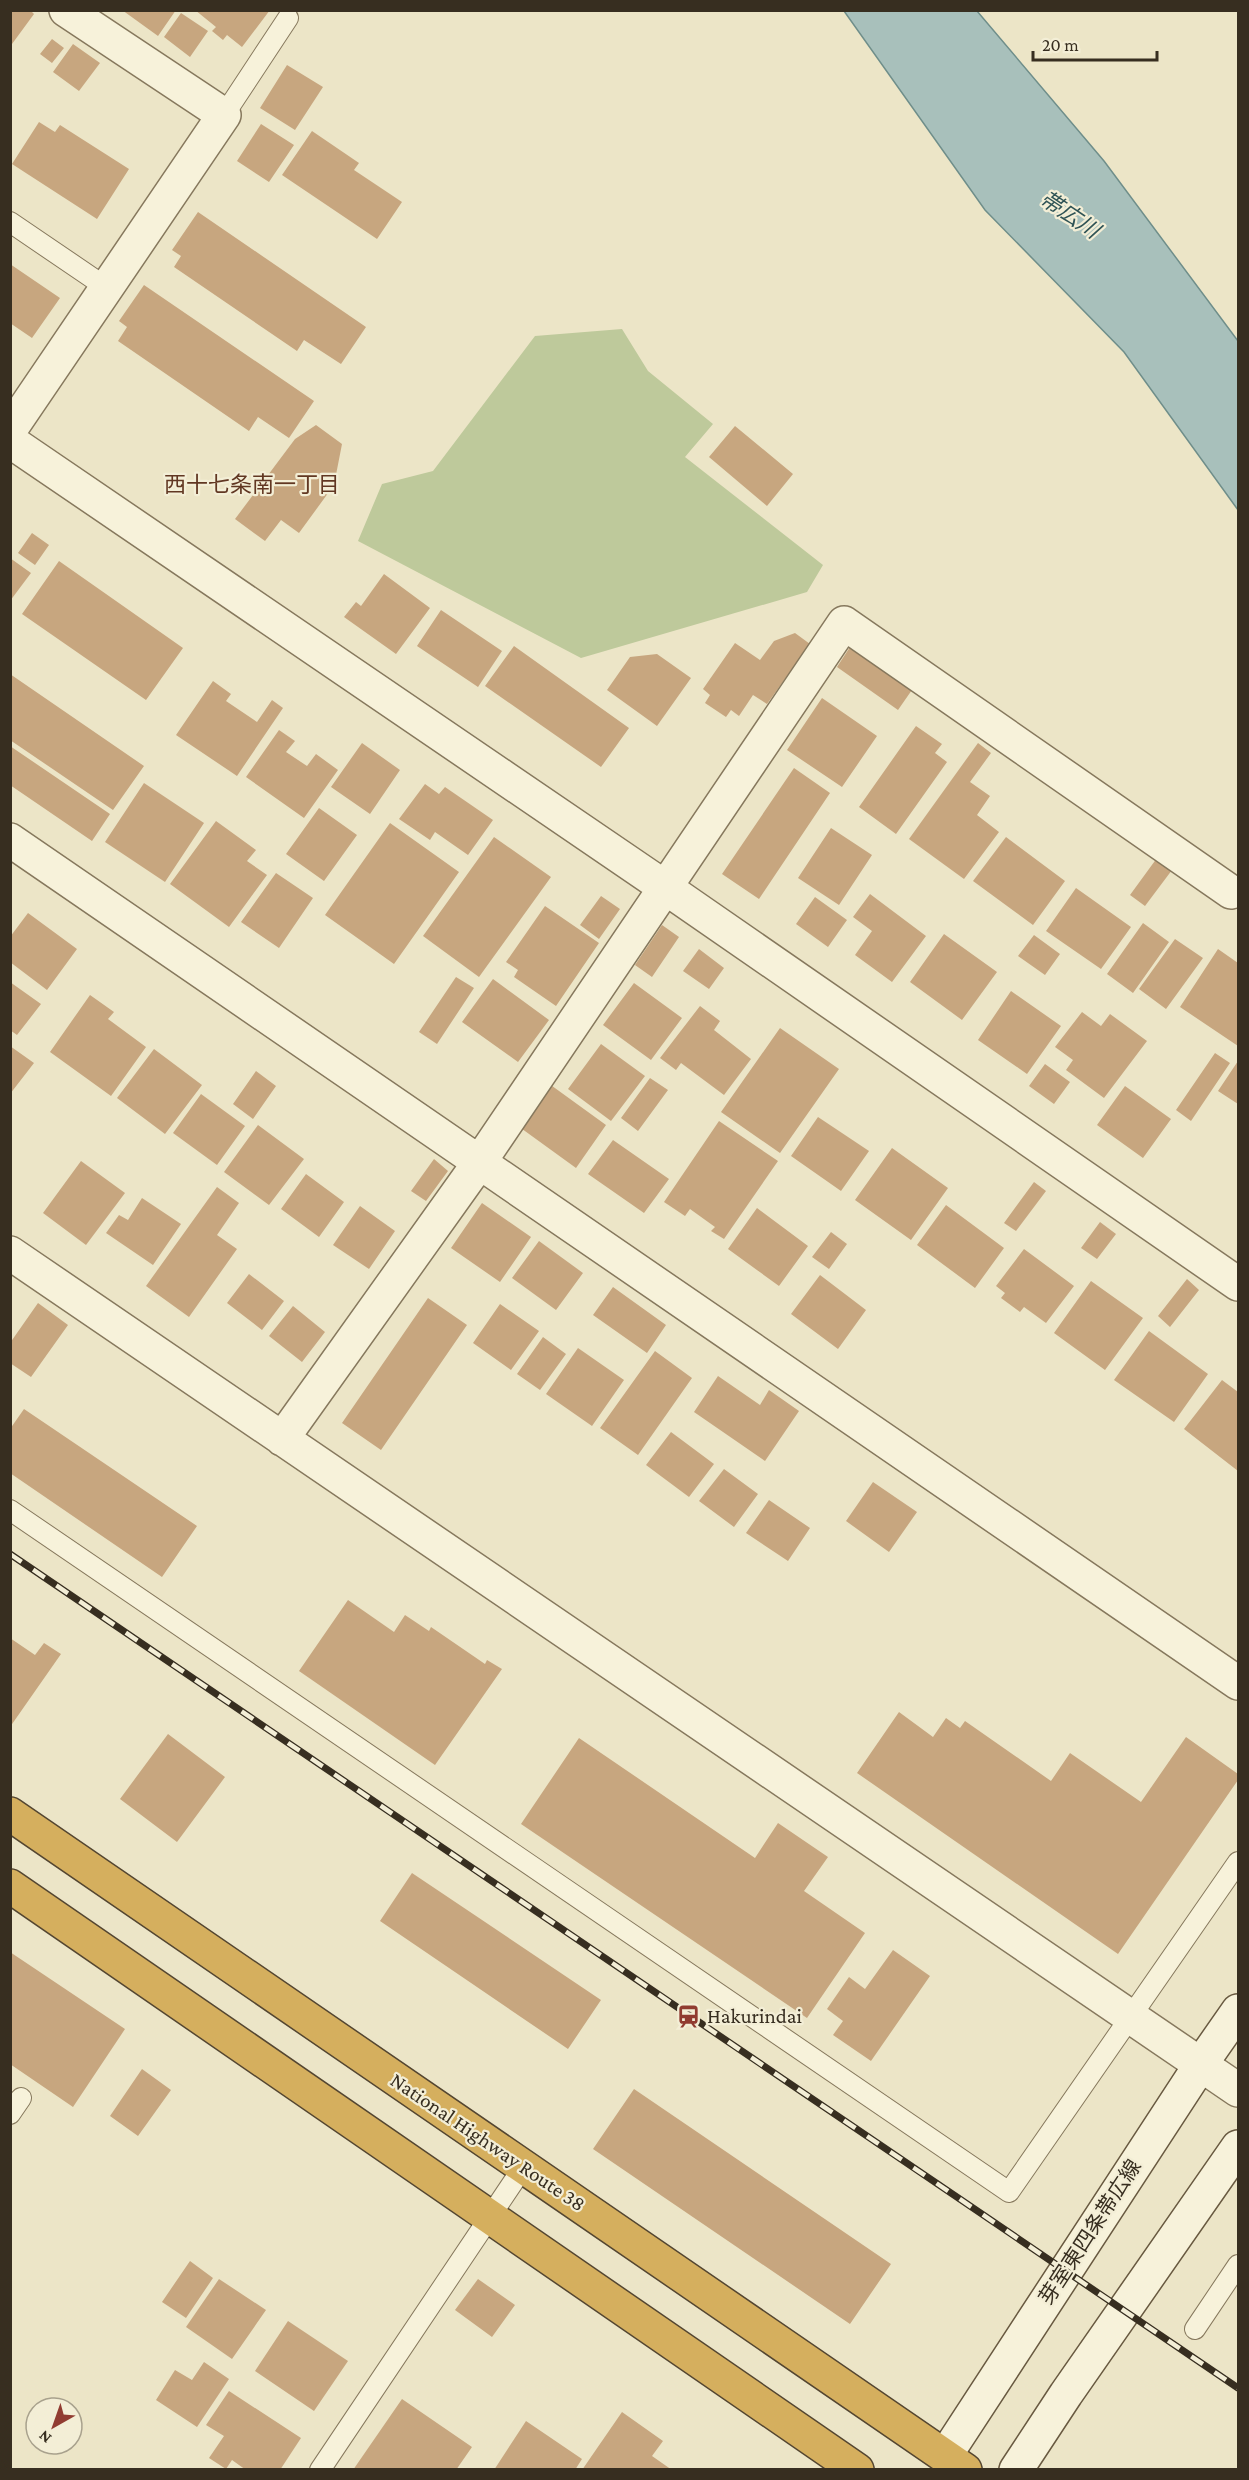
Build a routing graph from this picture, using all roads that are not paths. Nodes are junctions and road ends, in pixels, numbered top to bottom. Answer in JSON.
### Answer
{"nodes":[{"id":1,"x":66,"y":10,"type":"edge"},
{"id":2,"x":288,"y":18,"type":"dead end"},
{"id":3,"x":224,"y":115,"type":"junction"},
{"id":4,"x":10,"y":222,"type":"edge"},
{"id":5,"x":107,"y":288,"type":"junction"},
{"id":6,"x":10,"y":430,"type":"edge"},
{"id":7,"x":10,"y":441,"type":"edge"},
{"id":8,"x":10,"y":840,"type":"edge"},
{"id":9,"x":666,"y":888,"type":"junction"},
{"id":10,"x":1231,"y":891,"type":"dead end"},
{"id":11,"x":479,"y":1163,"type":"junction"},
{"id":12,"x":10,"y":1253,"type":"edge"},
{"id":13,"x":1239,"y":1284,"type":"edge"},
{"id":14,"x":282,"y":1438,"type":"junction"},
{"id":15,"x":10,"y":1510,"type":"edge"},
{"id":16,"x":1239,"y":1683,"type":"edge"},
{"id":17,"x":10,"y":1814,"type":"edge"},
{"id":18,"x":1239,"y":1862,"type":"edge"},
{"id":19,"x":10,"y":1886,"type":"edge"},
{"id":20,"x":1239,"y":2011,"type":"edge"},
{"id":21,"x":1130,"y":2016,"type":"junction"},
{"id":22,"x":1201,"y":2064,"type":"junction"},
{"id":23,"x":1239,"y":2090,"type":"edge"},
{"id":24,"x":1239,"y":2147,"type":"edge"},
{"id":25,"x":524,"y":2166,"type":"junction"},
{"id":26,"x":490,"y":2217,"type":"junction"},
{"id":27,"x":1239,"y":2265,"type":"edge"},
{"id":28,"x":1195,"y":2329,"type":"dead end"},
{"id":29,"x":948,"y":2465,"type":"edge"},
{"id":30,"x":320,"y":2469,"type":"edge"},
{"id":31,"x":857,"y":2469,"type":"edge"},
{"id":32,"x":1016,"y":2469,"type":"edge"}],
"edges":[{"from":1,"to":3,"type":"street"},
{"from":2,"to":3,"type":"lane"},
{"from":3,"to":5,"type":"street"},
{"from":4,"to":5,"type":"lane"},
{"from":5,"to":6,"type":"street"},
{"from":7,"to":9,"type":"street"},
{"from":8,"to":11,"type":"street"},
{"from":9,"to":10,"type":"street"},
{"from":9,"to":11,"type":"street"},
{"from":9,"to":13,"type":"street"},
{"from":11,"to":14,"type":"street"},
{"from":11,"to":16,"type":"street"},
{"from":12,"to":14,"type":"street"},
{"from":14,"to":21,"type":"street"},
{"from":15,"to":21,"type":"lane"},
{"from":17,"to":25,"type":"highway","name":"National Highway Route 38"},
{"from":18,"to":21,"type":"lane"},
{"from":19,"to":26,"type":"highway"},
{"from":20,"to":22,"type":"street","name":"芽室東四条帯広線"},
{"from":21,"to":22,"type":"street"},
{"from":22,"to":23,"type":"street"},
{"from":22,"to":29,"type":"street","name":"芽室東四条帯広線"},
{"from":24,"to":32,"type":"street"},
{"from":25,"to":26,"type":"lane"},
{"from":25,"to":29,"type":"highway","name":"National Highway Route 38"},
{"from":26,"to":30,"type":"lane"},
{"from":26,"to":31,"type":"highway"},
{"from":27,"to":28,"type":"lane"}]}
